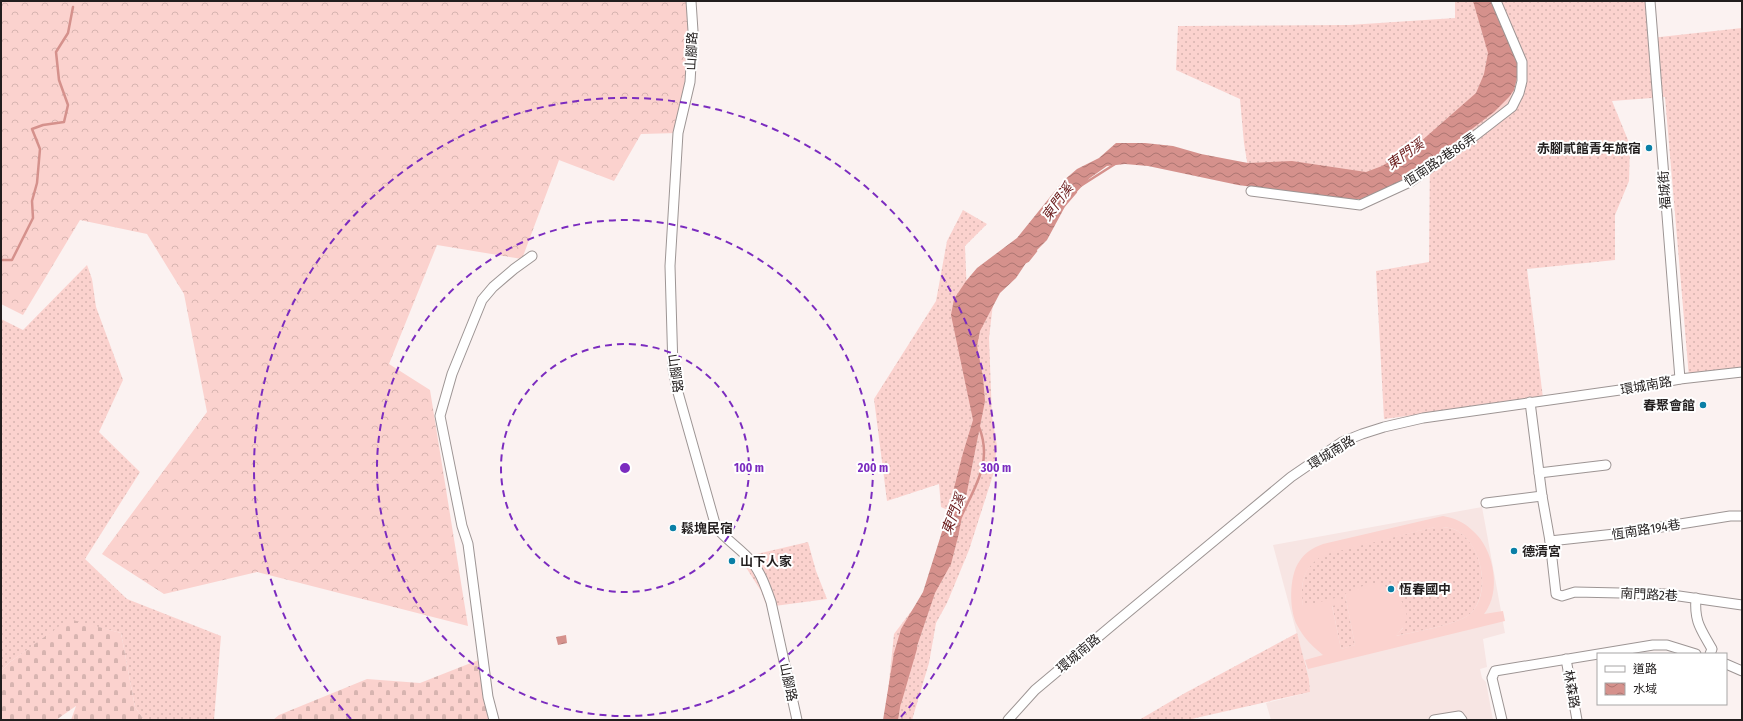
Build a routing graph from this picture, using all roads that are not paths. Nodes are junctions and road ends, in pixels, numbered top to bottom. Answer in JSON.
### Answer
{"nodes":[{"id":1,"x":690,"y":1,"type":"edge"},
{"id":2,"x":1496,"y":1,"type":"edge"},
{"id":3,"x":1650,"y":1,"type":"edge"},
{"id":4,"x":1251,"y":191,"type":"dead end"},
{"id":5,"x":532,"y":256,"type":"dead end"},
{"id":6,"x":1742,"y":372,"type":"edge"},
{"id":7,"x":1680,"y":379,"type":"junction"},
{"id":8,"x":1530,"y":402,"type":"junction"},
{"id":9,"x":1606,"y":465,"type":"dead end"},
{"id":10,"x":1538,"y":473,"type":"junction"},
{"id":11,"x":1542,"y":496,"type":"junction"},
{"id":12,"x":1486,"y":503,"type":"dead end"},
{"id":13,"x":1742,"y":516,"type":"edge"},
{"id":14,"x":1550,"y":541,"type":"junction"},
{"id":15,"x":1696,"y":598,"type":"junction"},
{"id":16,"x":1742,"y":605,"type":"edge"},
{"id":17,"x":1603,"y":653,"type":"edge"},
{"id":18,"x":1693,"y":653,"type":"edge"},
{"id":19,"x":1710,"y":653,"type":"edge"},
{"id":20,"x":1597,"y":654,"type":"edge"},
{"id":21,"x":1566,"y":659,"type":"junction"},
{"id":22,"x":1727,"y":664,"type":"edge"},
{"id":23,"x":1742,"y":671,"type":"edge"},
{"id":24,"x":494,"y":720,"type":"edge"},
{"id":25,"x":797,"y":720,"type":"edge"},
{"id":26,"x":1008,"y":720,"type":"edge"},
{"id":27,"x":1434,"y":720,"type":"edge"},
{"id":28,"x":1462,"y":720,"type":"edge"},
{"id":29,"x":1502,"y":720,"type":"edge"},
{"id":30,"x":1577,"y":720,"type":"edge"}],
"edges":[{"from":1,"to":25,"type":"street","name":"山腳路"},
{"from":2,"to":4,"type":"street","name":"恆南路2巷86弄"},
{"from":3,"to":7,"type":"street","name":"福城街"},
{"from":5,"to":24,"type":"street"},
{"from":6,"to":7,"type":"street","name":"環城南路"},
{"from":7,"to":8,"type":"street","name":"環城南路"},
{"from":8,"to":10,"type":"street"},
{"from":8,"to":26,"type":"street","name":"環城南路"},
{"from":9,"to":10,"type":"street"},
{"from":10,"to":11,"type":"street"},
{"from":11,"to":12,"type":"street"},
{"from":11,"to":14,"type":"street"},
{"from":13,"to":14,"type":"street","name":"恆南路194巷"},
{"from":14,"to":15,"type":"street","name":"南門路2巷"},
{"from":15,"to":16,"type":"street","name":"南門路2巷"},
{"from":15,"to":19,"type":"street"},
{"from":17,"to":18,"type":"street"},
{"from":20,"to":21,"type":"street"},
{"from":21,"to":29,"type":"street"},
{"from":21,"to":30,"type":"street","name":"林森路"},
{"from":22,"to":23,"type":"street"},
{"from":27,"to":28,"type":"street"}]}
